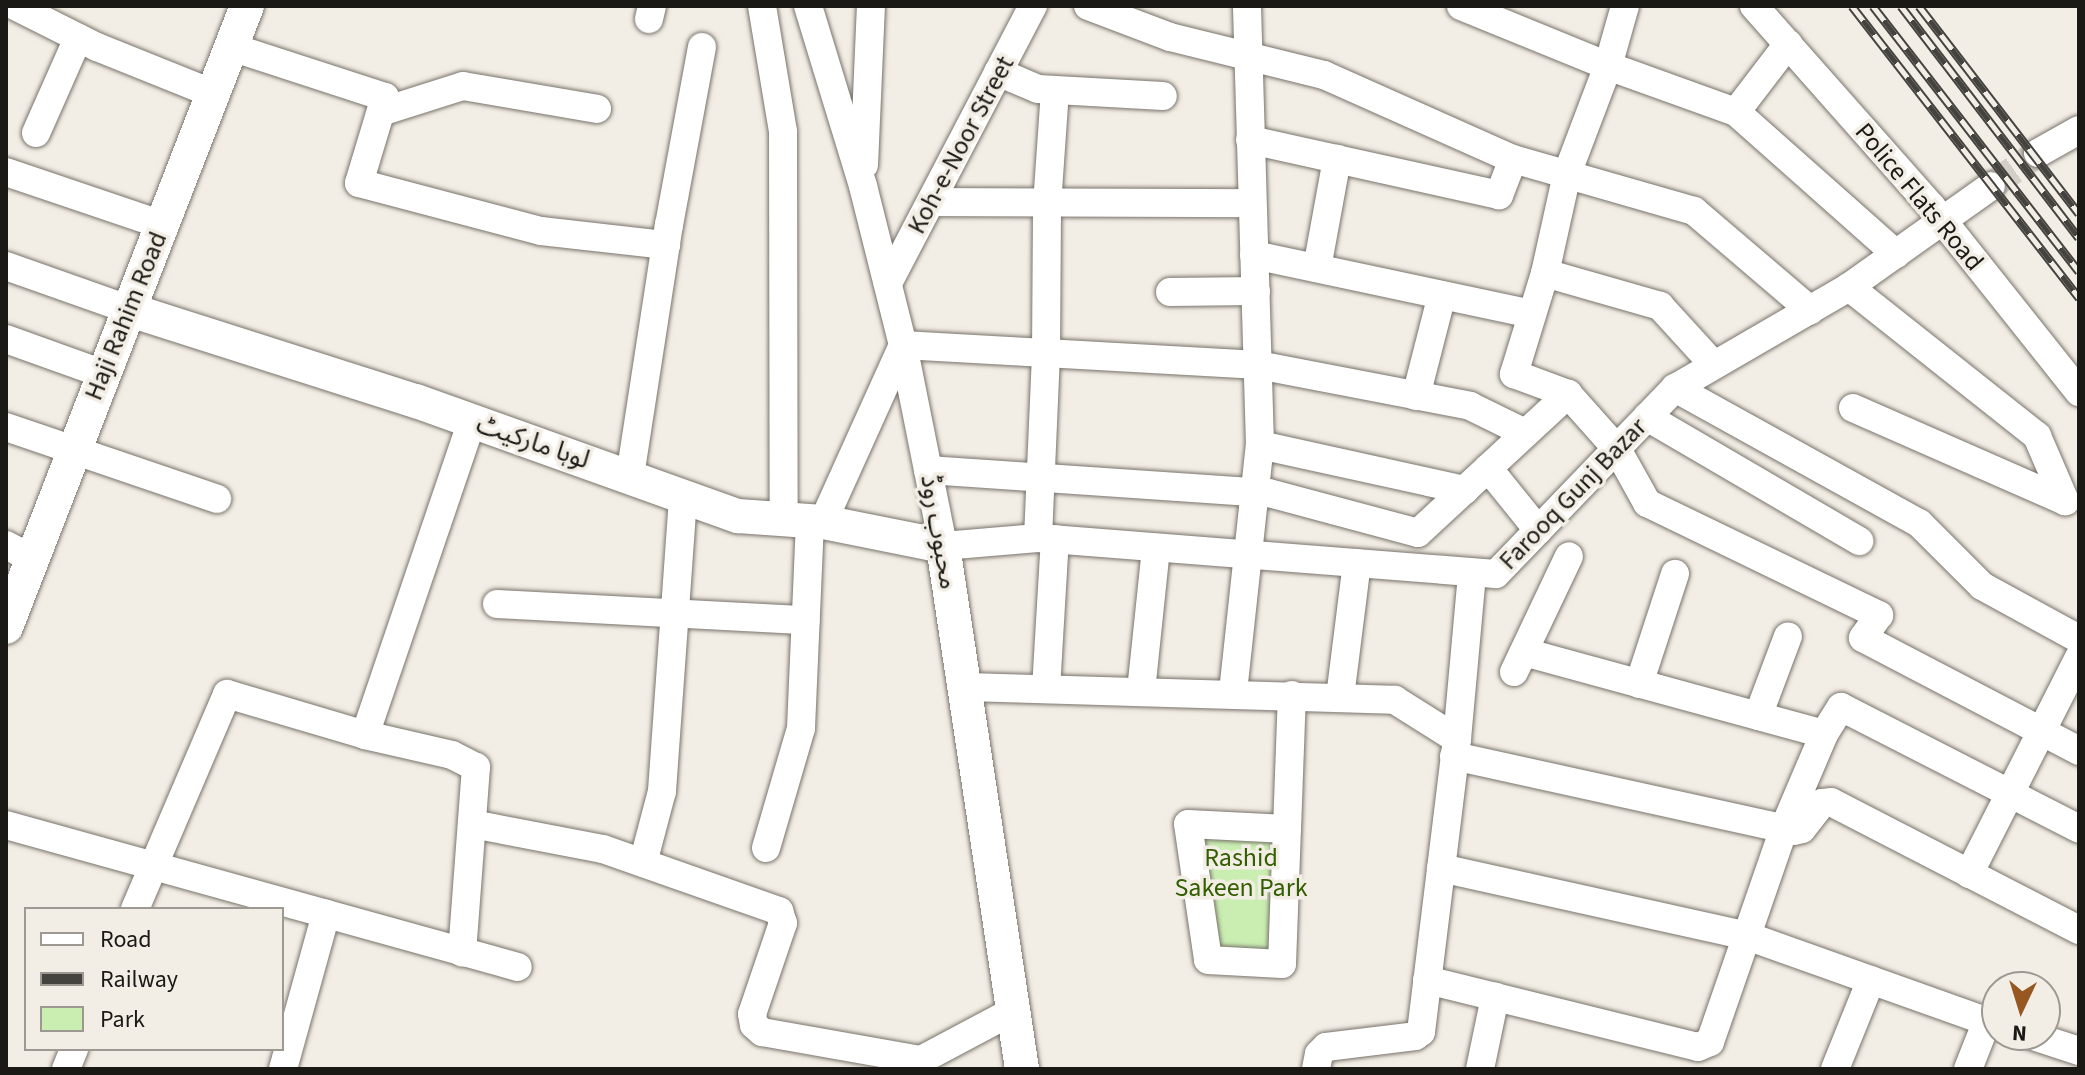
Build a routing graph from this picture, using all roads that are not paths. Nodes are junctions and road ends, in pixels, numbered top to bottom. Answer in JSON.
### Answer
{"nodes":[{"id":1,"x":15,"y":6,"type":"edge"},
{"id":2,"x":247,"y":6,"type":"edge"},
{"id":3,"x":762,"y":6,"type":"edge"},
{"id":4,"x":808,"y":6,"type":"edge"},
{"id":5,"x":871,"y":6,"type":"edge"},
{"id":6,"x":1033,"y":6,"type":"edge"},
{"id":7,"x":1088,"y":6,"type":"edge"},
{"id":8,"x":1247,"y":6,"type":"edge"},
{"id":9,"x":1461,"y":6,"type":"edge"},
{"id":10,"x":1625,"y":6,"type":"edge"},
{"id":11,"x":1754,"y":6,"type":"edge"},
{"id":12,"x":78,"y":38,"type":"junction"},
{"id":13,"x":1788,"y":44,"type":"junction"},
{"id":14,"x":231,"y":47,"type":"junction"},
{"id":15,"x":702,"y":47,"type":"dead end"},
{"id":16,"x":1247,"y":56,"type":"junction"},
{"id":17,"x":1608,"y":66,"type":"junction"},
{"id":18,"x":998,"y":72,"type":"junction"},
{"id":19,"x":1055,"y":90,"type":"junction"},
{"id":20,"x":214,"y":94,"type":"junction"},
{"id":21,"x":1163,"y":96,"type":"dead end"},
{"id":22,"x":597,"y":109,"type":"dead end"},
{"id":23,"x":381,"y":112,"type":"junction"},
{"id":24,"x":1736,"y":112,"type":"junction"},
{"id":25,"x":2079,"y":130,"type":"edge"},
{"id":26,"x":36,"y":133,"type":"dead end"},
{"id":27,"x":1250,"y":140,"type":"junction"},
{"id":28,"x":2038,"y":153,"type":"tunnel mouth"},
{"id":29,"x":1337,"y":159,"type":"junction"},
{"id":30,"x":1513,"y":159,"type":"junction"},
{"id":31,"x":6,"y":172,"type":"edge"},
{"id":32,"x":1567,"y":174,"type":"junction"},
{"id":33,"x":863,"y":186,"type":"junction"},
{"id":34,"x":1991,"y":186,"type":"tunnel mouth"},
{"id":35,"x":932,"y":202,"type":"junction"},
{"id":36,"x":1252,"y":203,"type":"junction"},
{"id":37,"x":1047,"y":205,"type":"junction"},
{"id":38,"x":1942,"y":220,"type":"junction"},
{"id":39,"x":163,"y":225,"type":"junction"},
{"id":40,"x":666,"y":245,"type":"junction"},
{"id":41,"x":1896,"y":254,"type":"junction"},
{"id":42,"x":1254,"y":255,"type":"junction"},
{"id":43,"x":6,"y":266,"type":"edge"},
{"id":44,"x":1317,"y":268,"type":"junction"},
{"id":45,"x":1545,"y":273,"type":"junction"},
{"id":46,"x":888,"y":283,"type":"junction"},
{"id":47,"x":1849,"y":287,"type":"junction"},
{"id":48,"x":1256,"y":291,"type":"junction"},
{"id":49,"x":1170,"y":292,"type":"dead end"},
{"id":50,"x":1442,"y":295,"type":"junction"},
{"id":51,"x":130,"y":310,"type":"junction"},
{"id":52,"x":1810,"y":310,"type":"junction"},
{"id":53,"x":1532,"y":314,"type":"junction"},
{"id":54,"x":6,"y":339,"type":"edge"},
{"id":55,"x":903,"y":345,"type":"junction"},
{"id":56,"x":1046,"y":353,"type":"junction"},
{"id":57,"x":1713,"y":364,"type":"junction"},
{"id":58,"x":1258,"y":365,"type":"junction"},
{"id":59,"x":104,"y":374,"type":"junction"},
{"id":60,"x":1675,"y":388,"type":"junction"},
{"id":61,"x":2079,"y":392,"type":"edge"},
{"id":62,"x":1568,"y":394,"type":"junction"},
{"id":63,"x":1416,"y":396,"type":"junction"},
{"id":64,"x":1853,"y":408,"type":"dead end"},
{"id":65,"x":1647,"y":417,"type":"junction"},
{"id":66,"x":472,"y":421,"type":"junction"},
{"id":67,"x":6,"y":427,"type":"edge"},
{"id":68,"x":1525,"y":433,"type":"junction"},
{"id":69,"x":1260,"y":445,"type":"junction"},
{"id":70,"x":74,"y":449,"type":"junction"},
{"id":71,"x":1617,"y":449,"type":"junction"},
{"id":72,"x":1488,"y":468,"type":"junction"},
{"id":73,"x":928,"y":470,"type":"junction"},
{"id":74,"x":630,"y":476,"type":"junction"},
{"id":75,"x":1041,"y":478,"type":"junction"},
{"id":76,"x":1465,"y":490,"type":"junction"},
{"id":77,"x":1256,"y":492,"type":"junction"},
{"id":78,"x":683,"y":495,"type":"junction"},
{"id":79,"x":217,"y":499,"type":"dead end"},
{"id":80,"x":806,"y":520,"type":"junction"},
{"id":81,"x":1538,"y":530,"type":"junction"},
{"id":82,"x":1046,"y":539,"type":"junction"},
{"id":83,"x":1859,"y":541,"type":"dead end"},
{"id":84,"x":943,"y":546,"type":"junction"},
{"id":85,"x":1156,"y":548,"type":"junction"},
{"id":86,"x":19,"y":552,"type":"edge"},
{"id":87,"x":1249,"y":553,"type":"junction"},
{"id":88,"x":1569,"y":556,"type":"dead end"},
{"id":89,"x":1357,"y":563,"type":"junction"},
{"id":90,"x":1472,"y":573,"type":"junction"},
{"id":91,"x":1675,"y":574,"type":"dead end"},
{"id":92,"x":497,"y":604,"type":"dead end"},
{"id":93,"x":675,"y":614,"type":"junction"},
{"id":94,"x":806,"y":620,"type":"junction"},
{"id":95,"x":6,"y":627,"type":"edge"},
{"id":96,"x":1788,"y":636,"type":"dead end"},
{"id":97,"x":2079,"y":639,"type":"edge"},
{"id":98,"x":2079,"y":657,"type":"edge"},
{"id":99,"x":1639,"y":684,"type":"junction"},
{"id":100,"x":965,"y":687,"type":"junction"},
{"id":101,"x":1046,"y":689,"type":"junction"},
{"id":102,"x":1141,"y":691,"type":"junction"},
{"id":103,"x":1233,"y":692,"type":"junction"},
{"id":104,"x":1292,"y":695,"type":"junction"},
{"id":105,"x":1340,"y":697,"type":"junction"},
{"id":106,"x":1758,"y":716,"type":"junction"},
{"id":107,"x":2041,"y":731,"type":"junction"},
{"id":108,"x":1824,"y":734,"type":"junction"},
{"id":109,"x":365,"y":735,"type":"junction"},
{"id":110,"x":1456,"y":747,"type":"junction"},
{"id":111,"x":2079,"y":751,"type":"edge"},
{"id":112,"x":2010,"y":793,"type":"junction"},
{"id":113,"x":472,"y":824,"type":"junction"},
{"id":114,"x":6,"y":825,"type":"edge"},
{"id":115,"x":1784,"y":828,"type":"junction"},
{"id":116,"x":1287,"y":829,"type":"junction"},
{"id":117,"x":2079,"y":829,"type":"edge"},
{"id":118,"x":766,"y":848,"type":"dead end"},
{"id":119,"x":643,"y":863,"type":"junction"},
{"id":120,"x":154,"y":866,"type":"junction"},
{"id":121,"x":1441,"y":868,"type":"junction"},
{"id":122,"x":1969,"y":874,"type":"junction"},
{"id":123,"x":136,"y":907,"type":"edge"},
{"id":124,"x":326,"y":914,"type":"junction"},
{"id":125,"x":2079,"y":930,"type":"edge"},
{"id":126,"x":1747,"y":936,"type":"junction"},
{"id":127,"x":462,"y":952,"type":"junction"},
{"id":128,"x":518,"y":967,"type":"dead end"},
{"id":129,"x":1427,"y":980,"type":"junction"},
{"id":130,"x":1871,"y":980,"type":"junction"},
{"id":131,"x":1495,"y":997,"type":"junction"},
{"id":132,"x":1013,"y":1011,"type":"junction"},
{"id":133,"x":1981,"y":1019,"type":"edge"},
{"id":134,"x":1981,"y":1044,"type":"edge"},
{"id":135,"x":912,"y":1064,"type":"edge"},
{"id":136,"x":283,"y":1069,"type":"edge"},
{"id":137,"x":1022,"y":1069,"type":"edge"},
{"id":138,"x":1316,"y":1069,"type":"edge"},
{"id":139,"x":1480,"y":1069,"type":"edge"},
{"id":140,"x":1835,"y":1069,"type":"edge"},
{"id":141,"x":1968,"y":1069,"type":"edge"}],
"edges":[{"from":1,"to":12,"type":"street"},
{"from":2,"to":14,"type":"main road","name":"Haji Rahim Road"},
{"from":3,"to":80,"type":"street"},
{"from":4,"to":33,"type":"street","name":"محبوب روڈ"},
{"from":5,"to":33,"type":"street"},
{"from":6,"to":18,"type":"street","name":"Koh-e-Noor Street"},
{"from":7,"to":16,"type":"street"},
{"from":8,"to":16,"type":"street"},
{"from":9,"to":17,"type":"street"},
{"from":10,"to":17,"type":"street"},
{"from":11,"to":13,"type":"street","name":"Police Flats Road"},
{"from":12,"to":20,"type":"street"},
{"from":12,"to":26,"type":"street"},
{"from":13,"to":24,"type":"street"},
{"from":13,"to":38,"type":"street","name":"Police Flats Road"},
{"from":14,"to":20,"type":"main road","name":"Haji Rahim Road"},
{"from":14,"to":23,"type":"street"},
{"from":15,"to":40,"type":"street"},
{"from":16,"to":27,"type":"street"},
{"from":16,"to":30,"type":"street"},
{"from":17,"to":24,"type":"street"},
{"from":17,"to":32,"type":"street"},
{"from":18,"to":19,"type":"street"},
{"from":18,"to":35,"type":"street","name":"Koh-e-Noor Street"},
{"from":19,"to":21,"type":"street"},
{"from":19,"to":37,"type":"street"},
{"from":20,"to":39,"type":"main road","name":"Haji Rahim Road"},
{"from":22,"to":23,"type":"street"},
{"from":23,"to":40,"type":"street"},
{"from":24,"to":41,"type":"street"},
{"from":25,"to":28,"type":"street"},
{"from":27,"to":29,"type":"street"},
{"from":27,"to":36,"type":"street"},
{"from":29,"to":30,"type":"street"},
{"from":29,"to":44,"type":"street"},
{"from":30,"to":32,"type":"street"},
{"from":31,"to":39,"type":"street"},
{"from":32,"to":45,"type":"street"},
{"from":32,"to":52,"type":"street"},
{"from":33,"to":46,"type":"street","name":"محبوب روڈ"},
{"from":34,"to":38,"type":"street","name":"Farooq Gunj Bazar"},
{"from":35,"to":37,"type":"street"},
{"from":35,"to":46,"type":"street","name":"Koh-e-Noor Street"},
{"from":36,"to":37,"type":"street"},
{"from":36,"to":42,"type":"street"},
{"from":37,"to":56,"type":"street"},
{"from":38,"to":41,"type":"street","name":"Farooq Gunj Bazar"},
{"from":38,"to":61,"type":"street","name":"Police Flats Road"},
{"from":39,"to":51,"type":"main road","name":"Haji Rahim Road"},
{"from":40,"to":74,"type":"street"},
{"from":41,"to":47,"type":"street","name":"Farooq Gunj Bazar"},
{"from":42,"to":44,"type":"street"},
{"from":42,"to":48,"type":"street"},
{"from":43,"to":51,"type":"street"},
{"from":44,"to":50,"type":"street"},
{"from":45,"to":53,"type":"street"},
{"from":45,"to":57,"type":"street"},
{"from":46,"to":55,"type":"street","name":"محبوب روڈ"},
{"from":47,"to":52,"type":"street","name":"Farooq Gunj Bazar"},
{"from":47,"to":64,"type":"street"},
{"from":48,"to":49,"type":"street"},
{"from":48,"to":58,"type":"street"},
{"from":50,"to":53,"type":"street"},
{"from":50,"to":63,"type":"street"},
{"from":51,"to":59,"type":"main road","name":"Haji Rahim Road"},
{"from":51,"to":66,"type":"main road","name":"لوہا مارکیٹ"},
{"from":52,"to":57,"type":"street","name":"Farooq Gunj Bazar"},
{"from":53,"to":62,"type":"street"},
{"from":54,"to":59,"type":"street"},
{"from":55,"to":56,"type":"street"},
{"from":55,"to":73,"type":"street","name":"محبوب روڈ"},
{"from":55,"to":80,"type":"street"},
{"from":56,"to":58,"type":"street"},
{"from":56,"to":75,"type":"street"},
{"from":57,"to":60,"type":"street","name":"Farooq Gunj Bazar"},
{"from":58,"to":63,"type":"street"},
{"from":58,"to":69,"type":"street"},
{"from":59,"to":70,"type":"main road","name":"Haji Rahim Road"},
{"from":60,"to":65,"type":"street","name":"Farooq Gunj Bazar"},
{"from":60,"to":97,"type":"street"},
{"from":62,"to":68,"type":"street"},
{"from":62,"to":71,"type":"street"},
{"from":63,"to":68,"type":"street"},
{"from":65,"to":71,"type":"street","name":"Farooq Gunj Bazar"},
{"from":65,"to":83,"type":"street"},
{"from":66,"to":74,"type":"main road","name":"لوہا مارکیٹ"},
{"from":66,"to":109,"type":"street"},
{"from":67,"to":70,"type":"street"},
{"from":68,"to":72,"type":"street"},
{"from":69,"to":76,"type":"street"},
{"from":69,"to":77,"type":"street"},
{"from":70,"to":79,"type":"street"},
{"from":70,"to":86,"type":"main road","name":"Haji Rahim Road"},
{"from":71,"to":81,"type":"street","name":"Farooq Gunj Bazar"},
{"from":71,"to":107,"type":"street"},
{"from":72,"to":76,"type":"street"},
{"from":72,"to":81,"type":"street"},
{"from":73,"to":75,"type":"street"},
{"from":73,"to":84,"type":"street","name":"محبوب روڈ"},
{"from":74,"to":78,"type":"main road","name":"لوہا مارکیٹ"},
{"from":75,"to":77,"type":"street"},
{"from":75,"to":82,"type":"street"},
{"from":76,"to":77,"type":"street"},
{"from":77,"to":87,"type":"street"},
{"from":78,"to":80,"type":"main road","name":"لوہا مارکیٹ"},
{"from":78,"to":93,"type":"street"},
{"from":80,"to":84,"type":"main road","name":"لوہا مارکیٹ"},
{"from":80,"to":94,"type":"street"},
{"from":81,"to":90,"type":"street","name":"Farooq Gunj Bazar"},
{"from":82,"to":84,"type":"street","name":"Farooq Gunj Bazar"},
{"from":82,"to":85,"type":"street","name":"Farooq Gunj Bazar"},
{"from":82,"to":101,"type":"street"},
{"from":84,"to":100,"type":"main road","name":"محبوب روڈ"},
{"from":85,"to":87,"type":"street","name":"Farooq Gunj Bazar"},
{"from":85,"to":102,"type":"street"},
{"from":86,"to":95,"type":"main road","name":"Haji Rahim Road"},
{"from":87,"to":89,"type":"street","name":"Farooq Gunj Bazar"},
{"from":87,"to":103,"type":"street"},
{"from":88,"to":99,"type":"street"},
{"from":89,"to":90,"type":"street","name":"Farooq Gunj Bazar"},
{"from":89,"to":105,"type":"street"},
{"from":90,"to":110,"type":"street"},
{"from":91,"to":99,"type":"street"},
{"from":92,"to":93,"type":"street"},
{"from":93,"to":94,"type":"street"},
{"from":93,"to":119,"type":"street"},
{"from":94,"to":118,"type":"street"},
{"from":96,"to":106,"type":"street"},
{"from":98,"to":107,"type":"street"},
{"from":99,"to":106,"type":"street"},
{"from":100,"to":101,"type":"street"},
{"from":100,"to":132,"type":"main road","name":"محبوب روڈ"},
{"from":101,"to":102,"type":"street"},
{"from":102,"to":103,"type":"street"},
{"from":103,"to":104,"type":"street"},
{"from":104,"to":105,"type":"street"},
{"from":104,"to":116,"type":"street"},
{"from":105,"to":110,"type":"street"},
{"from":106,"to":108,"type":"street"},
{"from":107,"to":111,"type":"street"},
{"from":107,"to":112,"type":"street"},
{"from":108,"to":112,"type":"street"},
{"from":108,"to":115,"type":"street"},
{"from":109,"to":113,"type":"street"},
{"from":109,"to":120,"type":"street"},
{"from":110,"to":115,"type":"street"},
{"from":110,"to":121,"type":"street"},
{"from":112,"to":117,"type":"street"},
{"from":112,"to":122,"type":"street"},
{"from":113,"to":119,"type":"street"},
{"from":113,"to":127,"type":"street"},
{"from":114,"to":120,"type":"street"},
{"from":115,"to":122,"type":"street"},
{"from":115,"to":126,"type":"street"},
{"from":116,"to":116,"type":"street"},
{"from":119,"to":135,"type":"street"},
{"from":120,"to":123,"type":"street"},
{"from":120,"to":124,"type":"street"},
{"from":121,"to":126,"type":"street"},
{"from":121,"to":129,"type":"street"},
{"from":122,"to":125,"type":"street"},
{"from":124,"to":127,"type":"street"},
{"from":124,"to":136,"type":"street"},
{"from":126,"to":130,"type":"street"},
{"from":126,"to":131,"type":"street"},
{"from":127,"to":128,"type":"street"},
{"from":129,"to":131,"type":"street"},
{"from":129,"to":138,"type":"street"},
{"from":130,"to":133,"type":"street"},
{"from":130,"to":140,"type":"street"},
{"from":131,"to":139,"type":"street"},
{"from":132,"to":135,"type":"street"},
{"from":132,"to":137,"type":"main road","name":"محبوب روڈ"},
{"from":134,"to":141,"type":"street"}]}
